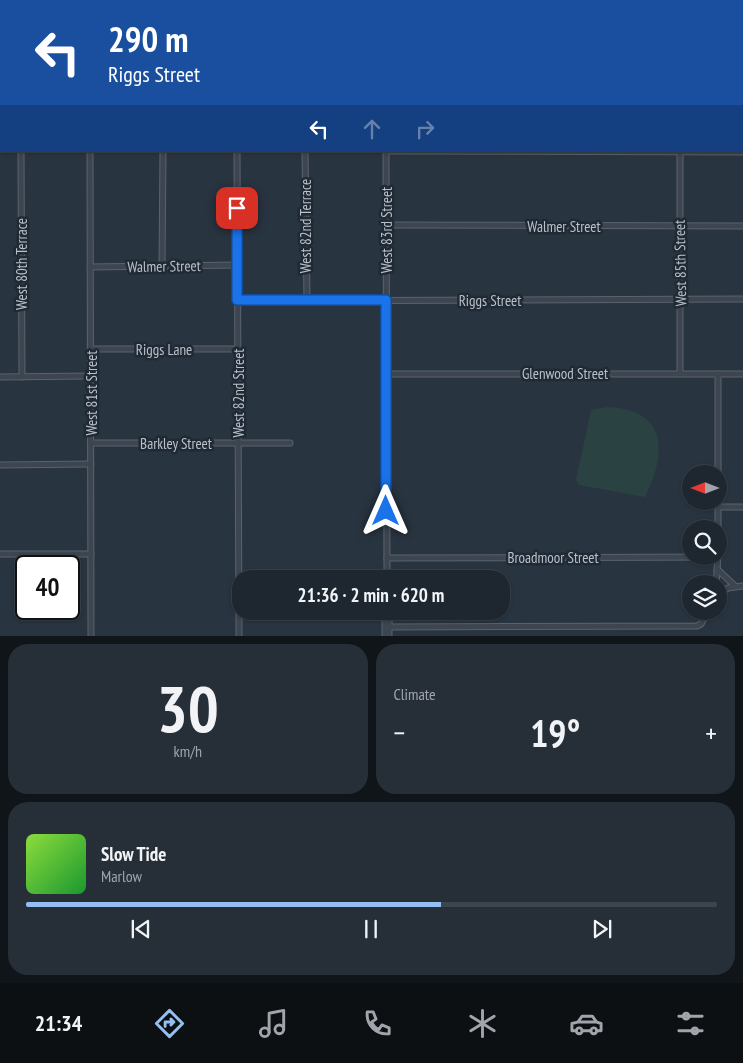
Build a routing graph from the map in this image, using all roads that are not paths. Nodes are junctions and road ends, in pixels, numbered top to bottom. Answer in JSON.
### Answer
{"nodes":[{"id":1,"x":21,"y":152,"type":"edge"},
{"id":2,"x":90,"y":152,"type":"edge"},
{"id":3,"x":163,"y":152,"type":"edge"},
{"id":4,"x":237,"y":152,"type":"edge"},
{"id":5,"x":305,"y":152,"type":"edge"},
{"id":6,"x":387,"y":152,"type":"edge"},
{"id":7,"x":680,"y":152,"type":"edge"},
{"id":8,"x":743,"y":152,"type":"edge"},
{"id":9,"x":386,"y":225,"type":"junction"},
{"id":10,"x":680,"y":226,"type":"junction"},
{"id":11,"x":743,"y":226,"type":"edge"},
{"id":12,"x":237,"y":265,"type":"junction"},
{"id":13,"x":162,"y":266,"type":"junction"},
{"id":14,"x":90,"y":267,"type":"junction"},
{"id":15,"x":681,"y":299,"type":"junction"},
{"id":16,"x":743,"y":299,"type":"edge"},
{"id":17,"x":237,"y":300,"type":"junction"},
{"id":18,"x":307,"y":300,"type":"junction"},
{"id":19,"x":386,"y":300,"type":"junction"},
{"id":20,"x":91,"y":349,"type":"junction"},
{"id":21,"x":238,"y":349,"type":"junction"},
{"id":22,"x":386,"y":374,"type":"junction"},
{"id":23,"x":680,"y":374,"type":"junction"},
{"id":24,"x":718,"y":374,"type":"junction"},
{"id":25,"x":743,"y":374,"type":"edge"},
{"id":26,"x":22,"y":376,"type":"junction"},
{"id":27,"x":91,"y":376,"type":"junction"},
{"id":28,"x":0,"y":377,"type":"edge"},
{"id":29,"x":91,"y":443,"type":"junction"},
{"id":30,"x":238,"y":443,"type":"junction"},
{"id":31,"x":290,"y":443,"type":"dead end"},
{"id":32,"x":91,"y":464,"type":"junction"},
{"id":33,"x":718,"y":465,"type":"edge"},
{"id":34,"x":0,"y":466,"type":"edge"},
{"id":35,"x":728,"y":505,"type":"edge"},
{"id":36,"x":743,"y":507,"type":"edge"},
{"id":37,"x":0,"y":554,"type":"edge"},
{"id":38,"x":91,"y":554,"type":"junction"},
{"id":39,"x":682,"y":557,"type":"edge"},
{"id":40,"x":387,"y":558,"type":"junction"},
{"id":41,"x":718,"y":565,"type":"edge"},
{"id":42,"x":240,"y":570,"type":"edge"},
{"id":43,"x":387,"y":570,"type":"edge"},
{"id":44,"x":718,"y":570,"type":"junction"},
{"id":45,"x":717,"y":575,"type":"edge"},
{"id":46,"x":735,"y":586,"type":"junction"},
{"id":47,"x":743,"y":586,"type":"edge"},
{"id":48,"x":727,"y":590,"type":"edge"},
{"id":49,"x":239,"y":620,"type":"edge"},
{"id":50,"x":384,"y":620,"type":"edge"},
{"id":51,"x":390,"y":620,"type":"edge"},
{"id":52,"x":704,"y":620,"type":"edge"},
{"id":53,"x":390,"y":627,"type":"junction"},
{"id":54,"x":91,"y":636,"type":"edge"},
{"id":55,"x":239,"y":636,"type":"edge"},
{"id":56,"x":384,"y":636,"type":"edge"},
{"id":57,"x":389,"y":636,"type":"edge"}],
"edges":[{"from":1,"to":26,"type":"street","name":"West 80th Terrace"},
{"from":2,"to":14,"type":"street","name":"West 81st Street"},
{"from":3,"to":13,"type":"street"},
{"from":4,"to":12,"type":"street","name":"West 82nd Street"},
{"from":5,"to":18,"type":"street","name":"West 82nd Terrace"},
{"from":6,"to":9,"type":"street","name":"West 83rd Street"},
{"from":7,"to":8,"type":"street"},
{"from":7,"to":10,"type":"street","name":"West 85th Street"},
{"from":9,"to":10,"type":"street","name":"Walmer Street"},
{"from":9,"to":19,"type":"street","name":"West 83rd Street"},
{"from":10,"to":11,"type":"street","name":"Walmer Street"},
{"from":10,"to":15,"type":"street","name":"West 85th Street"},
{"from":12,"to":13,"type":"street","name":"Walmer Street"},
{"from":12,"to":17,"type":"street","name":"West 82nd Street"},
{"from":13,"to":14,"type":"street","name":"Walmer Street"},
{"from":14,"to":20,"type":"street","name":"West 81st Street"},
{"from":15,"to":16,"type":"street","name":"Riggs Street"},
{"from":15,"to":19,"type":"street","name":"Riggs Street"},
{"from":15,"to":23,"type":"street","name":"West 85th Street"},
{"from":17,"to":18,"type":"street","name":"Riggs Street"},
{"from":17,"to":21,"type":"street","name":"West 82nd Street"},
{"from":18,"to":19,"type":"street","name":"Riggs Street"},
{"from":19,"to":22,"type":"street","name":"West 83rd Street"},
{"from":20,"to":21,"type":"street","name":"Riggs Lane"},
{"from":20,"to":27,"type":"street","name":"West 81st Street"},
{"from":21,"to":30,"type":"street","name":"West 82nd Street"},
{"from":22,"to":23,"type":"street","name":"Glenwood Street"},
{"from":22,"to":40,"type":"street","name":"West 83rd Street"},
{"from":23,"to":24,"type":"street","name":"Glenwood Street"},
{"from":24,"to":25,"type":"street","name":"Glenwood Street"},
{"from":24,"to":33,"type":"street"},
{"from":26,"to":27,"type":"street"},
{"from":26,"to":28,"type":"street"},
{"from":27,"to":29,"type":"street","name":"West 81st Street"},
{"from":29,"to":30,"type":"street","name":"Barkley Street"},
{"from":29,"to":32,"type":"street","name":"West 81st Street"},
{"from":30,"to":31,"type":"street","name":"Barkley Street"},
{"from":30,"to":42,"type":"street","name":"West 82nd Street"},
{"from":32,"to":34,"type":"street"},
{"from":32,"to":38,"type":"street","name":"West 81st Street"},
{"from":35,"to":36,"type":"street"},
{"from":37,"to":38,"type":"street"},
{"from":38,"to":54,"type":"street","name":"West 81st Street"},
{"from":39,"to":40,"type":"street","name":"Broadmoor Street"},
{"from":40,"to":43,"type":"street","name":"West 83rd Street"},
{"from":41,"to":44,"type":"street"},
{"from":44,"to":45,"type":"street"},
{"from":44,"to":46,"type":"street"},
{"from":46,"to":47,"type":"street"},
{"from":46,"to":48,"type":"street"},
{"from":49,"to":55,"type":"street","name":"West 82nd Street"},
{"from":50,"to":56,"type":"street"},
{"from":51,"to":53,"type":"street"},
{"from":52,"to":53,"type":"street"},
{"from":53,"to":57,"type":"street"}]}
